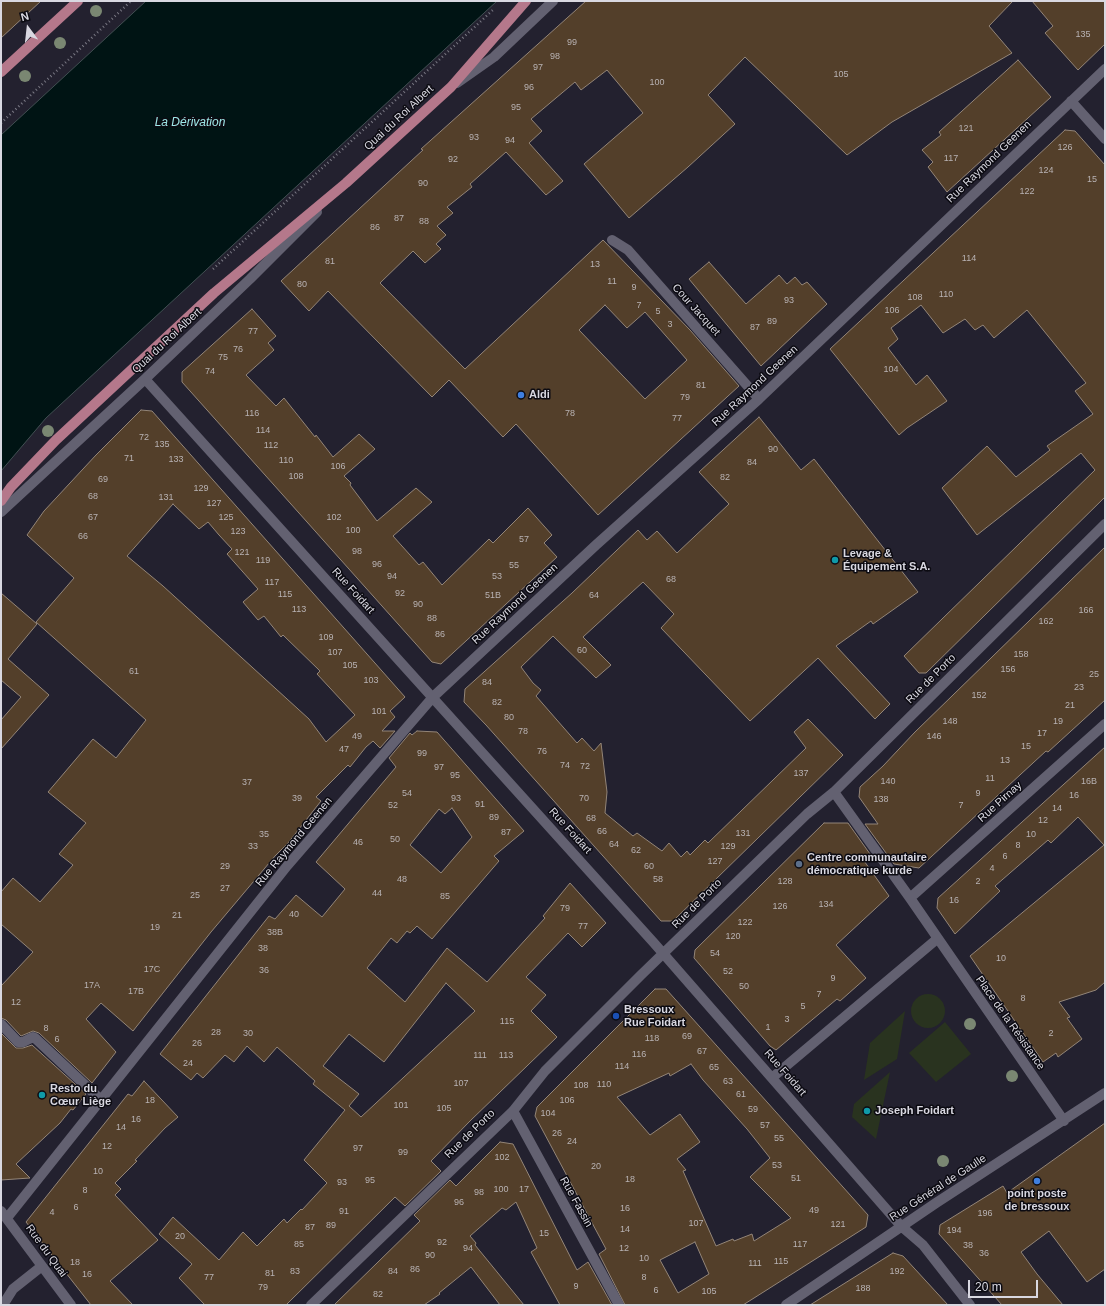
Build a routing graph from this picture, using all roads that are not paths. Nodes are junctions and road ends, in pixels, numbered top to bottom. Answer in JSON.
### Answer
{"nodes":[{"id":1,"x":78,"y":1,"type":"edge"},
{"id":2,"x":526,"y":1,"type":"edge"},
{"id":3,"x":553,"y":1,"type":"edge"},
{"id":4,"x":1105,"y":69,"type":"edge"},
{"id":5,"x":1,"y":72,"type":"edge"},
{"id":6,"x":451,"y":87,"type":"junction"},
{"id":7,"x":1071,"y":101,"type":"junction"},
{"id":8,"x":1105,"y":139,"type":"edge"},
{"id":9,"x":346,"y":183,"type":"junction"},
{"id":10,"x":612,"y":240,"type":"dead end"},
{"id":11,"x":145,"y":379,"type":"junction"},
{"id":12,"x":759,"y":399,"type":"junction"},
{"id":13,"x":1,"y":502,"type":"edge"},
{"id":14,"x":1,"y":512,"type":"edge"},
{"id":15,"x":1105,"y":524,"type":"edge"},
{"id":16,"x":433,"y":697,"type":"junction"},
{"id":17,"x":1105,"y":724,"type":"edge"},
{"id":18,"x":834,"y":792,"type":"junction"},
{"id":19,"x":910,"y":898,"type":"junction"},
{"id":20,"x":937,"y":939,"type":"junction"},
{"id":21,"x":663,"y":954,"type":"junction"},
{"id":22,"x":1,"y":1024,"type":"edge"},
{"id":23,"x":773,"y":1077,"type":"junction"},
{"id":24,"x":1105,"y":1093,"type":"edge"},
{"id":25,"x":101,"y":1100,"type":"junction"},
{"id":26,"x":513,"y":1111,"type":"junction"},
{"id":27,"x":1064,"y":1121,"type":"junction"},
{"id":28,"x":4,"y":1214,"type":"edge"},
{"id":29,"x":901,"y":1226,"type":"junction"},
{"id":30,"x":42,"y":1266,"type":"junction"},
{"id":31,"x":3,"y":1305,"type":"edge"},
{"id":32,"x":71,"y":1305,"type":"edge"},
{"id":33,"x":311,"y":1305,"type":"edge"},
{"id":34,"x":619,"y":1305,"type":"edge"},
{"id":35,"x":786,"y":1305,"type":"edge"},
{"id":36,"x":970,"y":1305,"type":"edge"}],
"edges":[{"from":1,"to":5,"type":"main road"},
{"from":2,"to":6,"type":"main road","name":"Quai du Roi Albert"},
{"from":3,"to":6,"type":"street","name":"Quai du Roi Albert"},
{"from":4,"to":7,"type":"street","name":"Rue Raymond Geenen"},
{"from":6,"to":9,"type":"main road","name":"Quai du Roi Albert"},
{"from":7,"to":8,"type":"street"},
{"from":7,"to":12,"type":"street","name":"Rue Raymond Geenen"},
{"from":9,"to":11,"type":"street","name":"Quai du Roi Albert"},
{"from":9,"to":13,"type":"main road","name":"Quai du Roi Albert"},
{"from":10,"to":12,"type":"street","name":"Cour Jacquet"},
{"from":11,"to":14,"type":"street","name":"Quai du Roi Albert"},
{"from":11,"to":16,"type":"street","name":"Rue Foidart"},
{"from":12,"to":16,"type":"street","name":"Rue Raymond Geenen"},
{"from":15,"to":18,"type":"street","name":"Rue de Porto"},
{"from":16,"to":21,"type":"street","name":"Rue Foidart"},
{"from":16,"to":25,"type":"street","name":"Rue Raymond Geenen"},
{"from":17,"to":19,"type":"street","name":"Rue Pirnay"},
{"from":18,"to":19,"type":"street","name":"Place de la Résistance"},
{"from":18,"to":21,"type":"street","name":"Rue de Porto"},
{"from":19,"to":20,"type":"street","name":"Place de la Résistance"},
{"from":20,"to":23,"type":"street"},
{"from":20,"to":27,"type":"street","name":"Place de la Résistance"},
{"from":21,"to":23,"type":"street","name":"Rue Foidart"},
{"from":21,"to":26,"type":"street","name":"Rue de Porto"},
{"from":22,"to":25,"type":"street"},
{"from":23,"to":29,"type":"street","name":"Rue Foidart"},
{"from":24,"to":27,"type":"street","name":"Rue Général de Gaulle"},
{"from":25,"to":28,"type":"street","name":"Rue Raymond Geenen"},
{"from":26,"to":33,"type":"street","name":"Rue de Porto"},
{"from":26,"to":34,"type":"street","name":"Rue Fassin"},
{"from":27,"to":29,"type":"street","name":"Rue Général de Gaulle"},
{"from":28,"to":30,"type":"street","name":"Rue du Quai"},
{"from":29,"to":35,"type":"street","name":"Rue Général de Gaulle"},
{"from":29,"to":36,"type":"street","name":"Rue Foidart"},
{"from":30,"to":31,"type":"street"},
{"from":30,"to":32,"type":"street","name":"Rue du Quai"}]}
